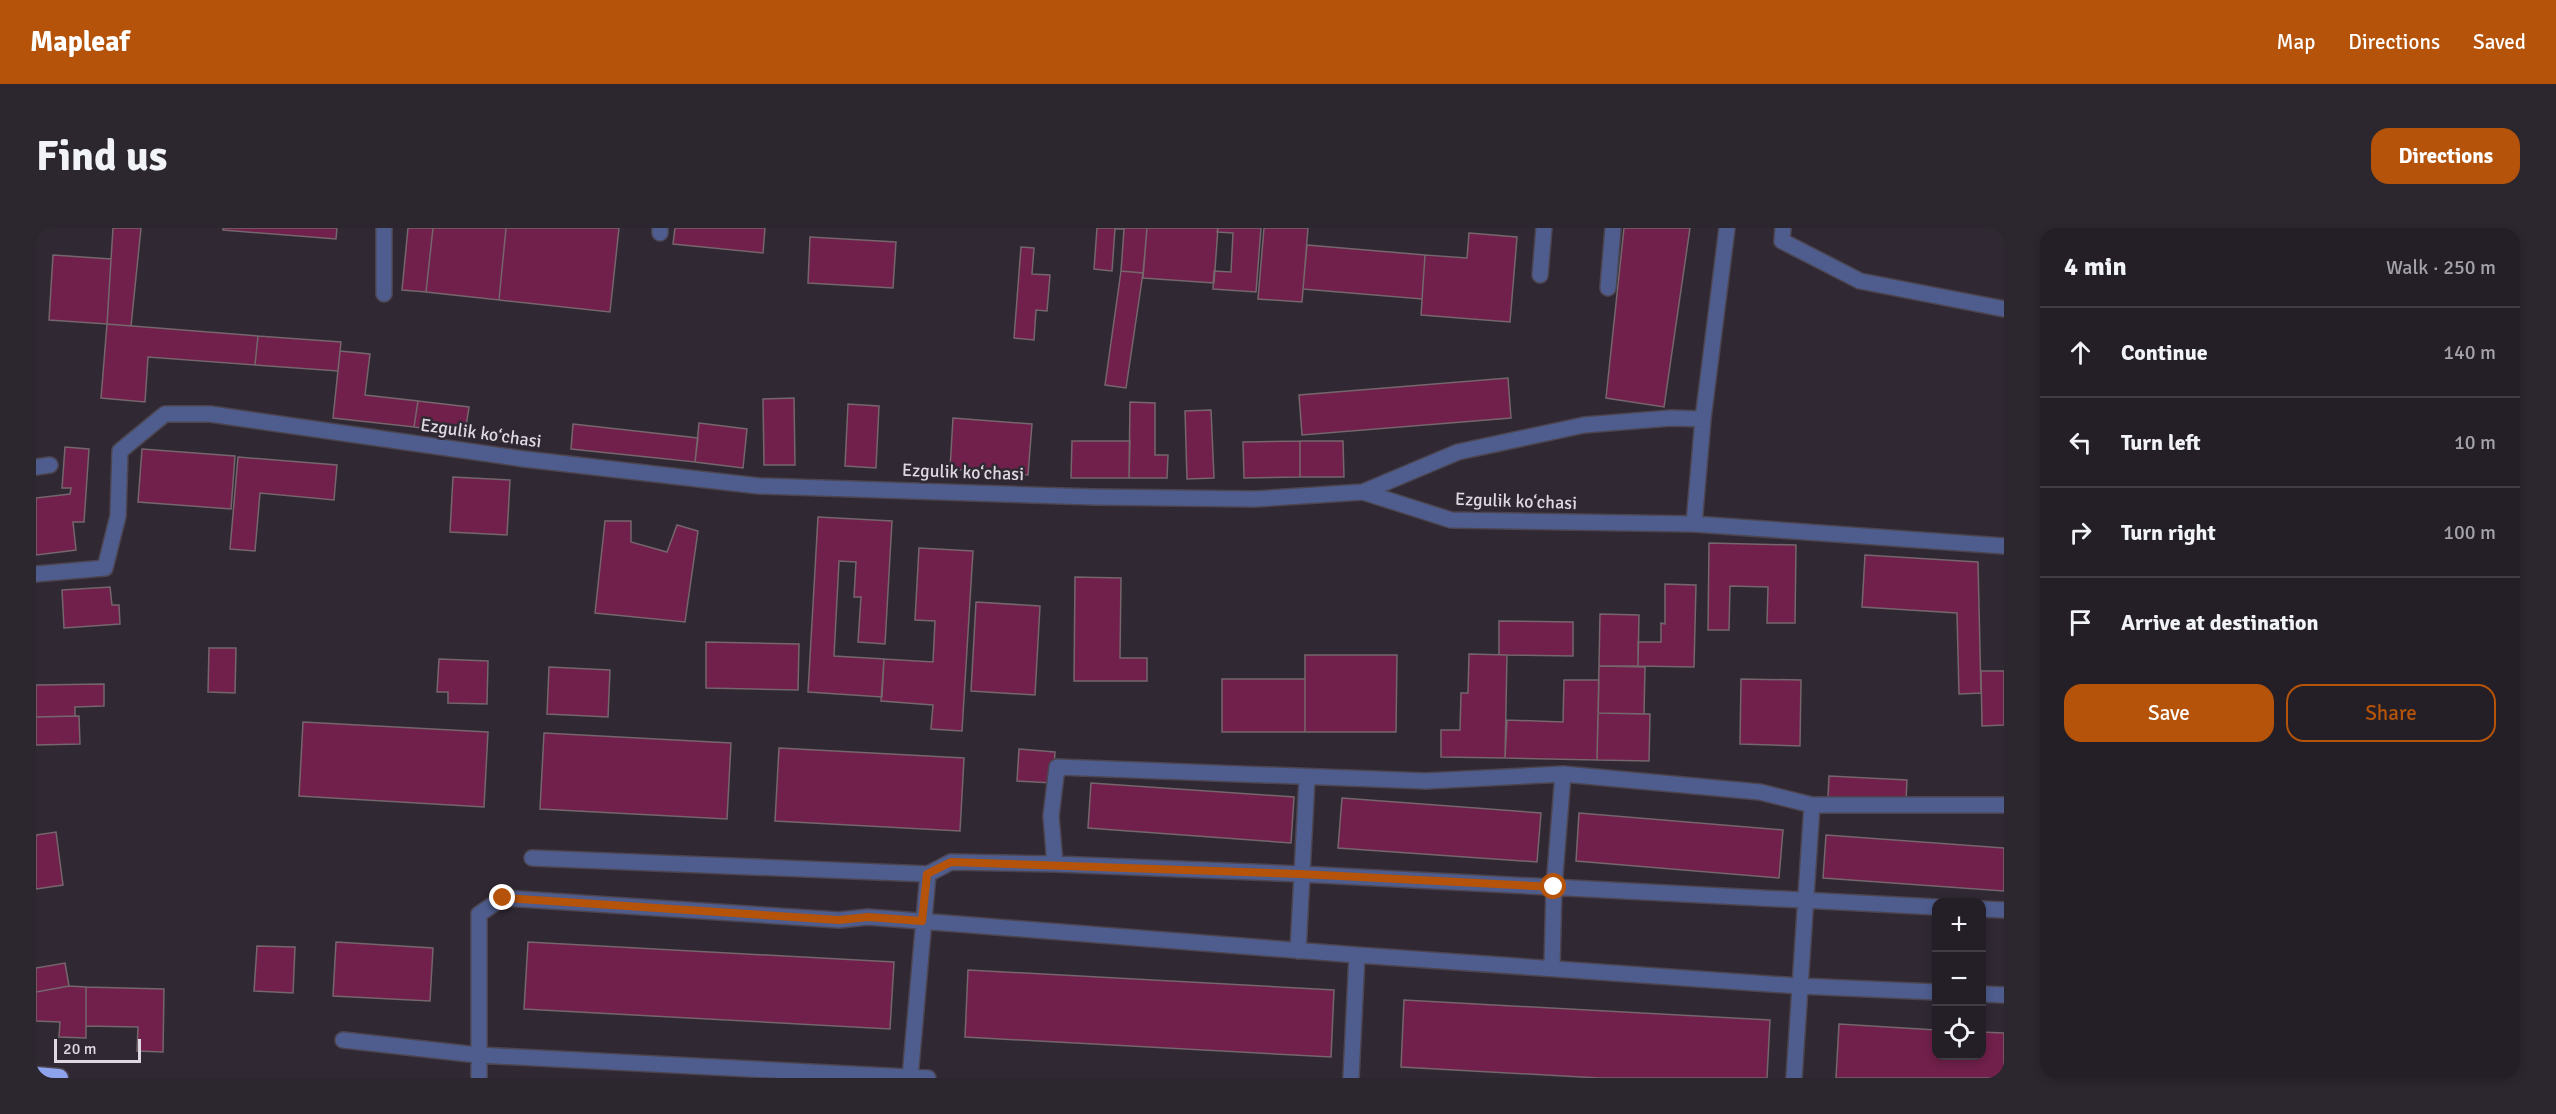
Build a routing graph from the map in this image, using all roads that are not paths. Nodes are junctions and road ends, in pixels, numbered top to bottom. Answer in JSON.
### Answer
{"nodes":[{"id":1,"x":384,"y":228,"type":"edge"},
{"id":2,"x":1544,"y":228,"type":"edge"},
{"id":3,"x":1613,"y":228,"type":"edge"},
{"id":4,"x":1727,"y":228,"type":"edge"},
{"id":5,"x":1783,"y":228,"type":"edge"},
{"id":6,"x":1540,"y":275,"type":"dead end"},
{"id":7,"x":1608,"y":288,"type":"dead end"},
{"id":8,"x":384,"y":294,"type":"dead end"},
{"id":9,"x":2004,"y":309,"type":"edge"},
{"id":10,"x":1703,"y":419,"type":"junction"},
{"id":11,"x":1363,"y":492,"type":"junction"},
{"id":12,"x":1694,"y":524,"type":"junction"},
{"id":13,"x":2004,"y":546,"type":"edge"},
{"id":14,"x":36,"y":574,"type":"edge"},
{"id":15,"x":1563,"y":774,"type":"junction"},
{"id":16,"x":1307,"y":778,"type":"junction"},
{"id":17,"x":1812,"y":805,"type":"junction"},
{"id":18,"x":2004,"y":805,"type":"edge"},
{"id":19,"x":532,"y":858,"type":"dead end"},
{"id":20,"x":1055,"y":864,"type":"junction"},
{"id":21,"x":927,"y":874,"type":"junction"},
{"id":22,"x":1300,"y":874,"type":"junction"},
{"id":23,"x":1554,"y":887,"type":"junction"},
{"id":24,"x":1805,"y":901,"type":"junction"},
{"id":25,"x":1932,"y":907,"type":"edge"},
{"id":26,"x":1986,"y":909,"type":"edge"},
{"id":27,"x":2004,"y":910,"type":"edge"},
{"id":28,"x":922,"y":921,"type":"junction"},
{"id":29,"x":1298,"y":951,"type":"junction"},
{"id":30,"x":1357,"y":955,"type":"junction"},
{"id":31,"x":1552,"y":967,"type":"junction"},
{"id":32,"x":1799,"y":986,"type":"junction"},
{"id":33,"x":1932,"y":992,"type":"edge"},
{"id":34,"x":1986,"y":994,"type":"edge"},
{"id":35,"x":2004,"y":995,"type":"edge"},
{"id":36,"x":342,"y":1040,"type":"dead end"},
{"id":37,"x":478,"y":1055,"type":"junction"},
{"id":38,"x":36,"y":1076,"type":"edge"},
{"id":39,"x":59,"y":1078,"type":"edge"},
{"id":40,"x":479,"y":1078,"type":"edge"},
{"id":41,"x":910,"y":1078,"type":"edge"},
{"id":42,"x":928,"y":1078,"type":"edge"},
{"id":43,"x":1351,"y":1078,"type":"edge"},
{"id":44,"x":1794,"y":1078,"type":"edge"}],
"edges":[{"from":1,"to":8,"type":"street"},
{"from":2,"to":6,"type":"street"},
{"from":3,"to":7,"type":"street"},
{"from":4,"to":10,"type":"street"},
{"from":5,"to":9,"type":"street"},
{"from":10,"to":11,"type":"street"},
{"from":10,"to":12,"type":"street"},
{"from":11,"to":12,"type":"street","name":"Ezgulik koʻchasi"},
{"from":11,"to":14,"type":"street","name":"Ezgulik koʻchasi"},
{"from":12,"to":13,"type":"street","name":"Ezgulik koʻchasi"},
{"from":15,"to":16,"type":"street"},
{"from":15,"to":17,"type":"street"},
{"from":15,"to":23,"type":"street"},
{"from":16,"to":20,"type":"street"},
{"from":16,"to":22,"type":"street"},
{"from":17,"to":18,"type":"street"},
{"from":17,"to":24,"type":"street"},
{"from":19,"to":21,"type":"street"},
{"from":20,"to":21,"type":"street"},
{"from":20,"to":22,"type":"street"},
{"from":21,"to":28,"type":"street"},
{"from":22,"to":23,"type":"street"},
{"from":22,"to":29,"type":"street"},
{"from":23,"to":24,"type":"street"},
{"from":23,"to":31,"type":"street"},
{"from":24,"to":25,"type":"street"},
{"from":24,"to":32,"type":"street"},
{"from":26,"to":27,"type":"street"},
{"from":28,"to":29,"type":"street"},
{"from":28,"to":37,"type":"street"},
{"from":28,"to":41,"type":"street"},
{"from":29,"to":30,"type":"street"},
{"from":30,"to":31,"type":"street"},
{"from":30,"to":43,"type":"street"},
{"from":31,"to":32,"type":"street"},
{"from":32,"to":33,"type":"street"},
{"from":32,"to":44,"type":"street"},
{"from":34,"to":35,"type":"street"},
{"from":36,"to":37,"type":"street"},
{"from":37,"to":40,"type":"street"},
{"from":37,"to":41,"type":"street"},
{"from":38,"to":39,"type":"highway"},
{"from":41,"to":42,"type":"street"}]}
